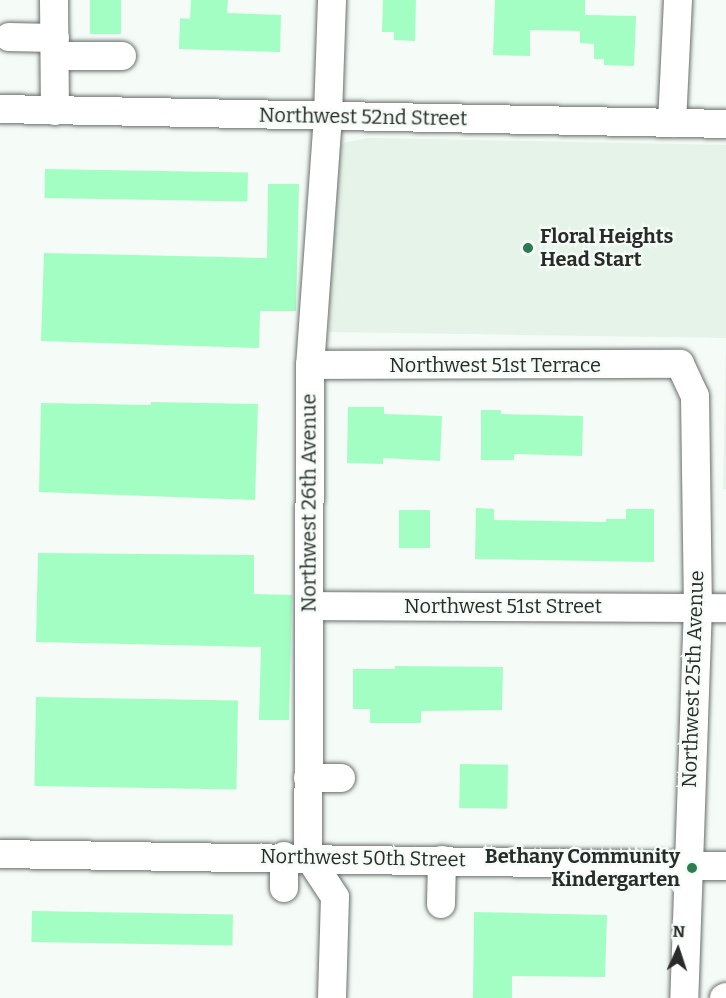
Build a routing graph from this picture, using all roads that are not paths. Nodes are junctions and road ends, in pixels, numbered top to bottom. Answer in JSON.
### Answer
{"nodes":[{"id":1,"x":54,"y":0,"type":"edge"},
{"id":2,"x":332,"y":0,"type":"edge"},
{"id":3,"x":678,"y":0,"type":"edge"},
{"id":4,"x":9,"y":37,"type":"dead end"},
{"id":5,"x":56,"y":47,"type":"junction"},
{"id":6,"x":122,"y":56,"type":"dead end"},
{"id":7,"x":0,"y":109,"type":"edge"},
{"id":8,"x":56,"y":111,"type":"junction"},
{"id":9,"x":328,"y":116,"type":"junction"},
{"id":10,"x":672,"y":123,"type":"junction"},
{"id":11,"x":726,"y":124,"type":"edge"},
{"id":12,"x":680,"y":364,"type":"joint"},
{"id":13,"x":310,"y":365,"type":"junction"},
{"id":14,"x":309,"y":606,"type":"junction"},
{"id":15,"x":698,"y":606,"type":"junction"},
{"id":16,"x":726,"y":608,"type":"edge"},
{"id":17,"x":308,"y":778,"type":"junction"},
{"id":18,"x":341,"y":778,"type":"dead end"},
{"id":19,"x":0,"y":854,"type":"edge"},
{"id":20,"x":296,"y":856,"type":"junction"},
{"id":21,"x":442,"y":860,"type":"junction"},
{"id":22,"x":687,"y":865,"type":"junction"},
{"id":23,"x":726,"y":866,"type":"edge"},
{"id":24,"x":284,"y":888,"type":"dead end"},
{"id":25,"x":441,"y":904,"type":"dead end"},
{"id":26,"x":332,"y":998,"type":"edge"},
{"id":27,"x":684,"y":998,"type":"edge"}],
"edges":[{"from":1,"to":5,"type":"street"},
{"from":2,"to":9,"type":"street","name":"Northwest 26th Avenue"},
{"from":3,"to":10,"type":"street"},
{"from":4,"to":5,"type":"street"},
{"from":5,"to":6,"type":"street"},
{"from":5,"to":8,"type":"street"},
{"from":7,"to":8,"type":"street","name":"Northwest 52nd Street"},
{"from":8,"to":9,"type":"street","name":"Northwest 52nd Street"},
{"from":9,"to":10,"type":"street","name":"Northwest 52nd Street"},
{"from":9,"to":13,"type":"street","name":"Northwest 26th Avenue"},
{"from":10,"to":11,"type":"street","name":"Northwest 52nd Street"},
{"from":12,"to":13,"type":"street","name":"Northwest 51st Terrace"},
{"from":12,"to":15,"type":"street","name":"Northwest 25th Avenue"},
{"from":13,"to":14,"type":"street","name":"Northwest 26th Avenue"},
{"from":14,"to":15,"type":"street","name":"Northwest 51st Street"},
{"from":14,"to":17,"type":"street","name":"Northwest 26th Avenue"},
{"from":15,"to":16,"type":"street","name":"Northwest 51st Street"},
{"from":15,"to":22,"type":"street","name":"Northwest 25th Avenue"},
{"from":17,"to":18,"type":"street"},
{"from":17,"to":20,"type":"street","name":"Northwest 26th Avenue"},
{"from":19,"to":20,"type":"street","name":"Northwest 50th Street"},
{"from":20,"to":21,"type":"street","name":"Northwest 50th Street"},
{"from":20,"to":24,"type":"street","name":"Northwest 26th Avenue"},
{"from":20,"to":26,"type":"street"},
{"from":21,"to":22,"type":"street","name":"Northwest 50th Street"},
{"from":21,"to":25,"type":"street"},
{"from":22,"to":23,"type":"street","name":"Northwest 50th Street"},
{"from":22,"to":27,"type":"street","name":"Northwest 25th Avenue"}]}
